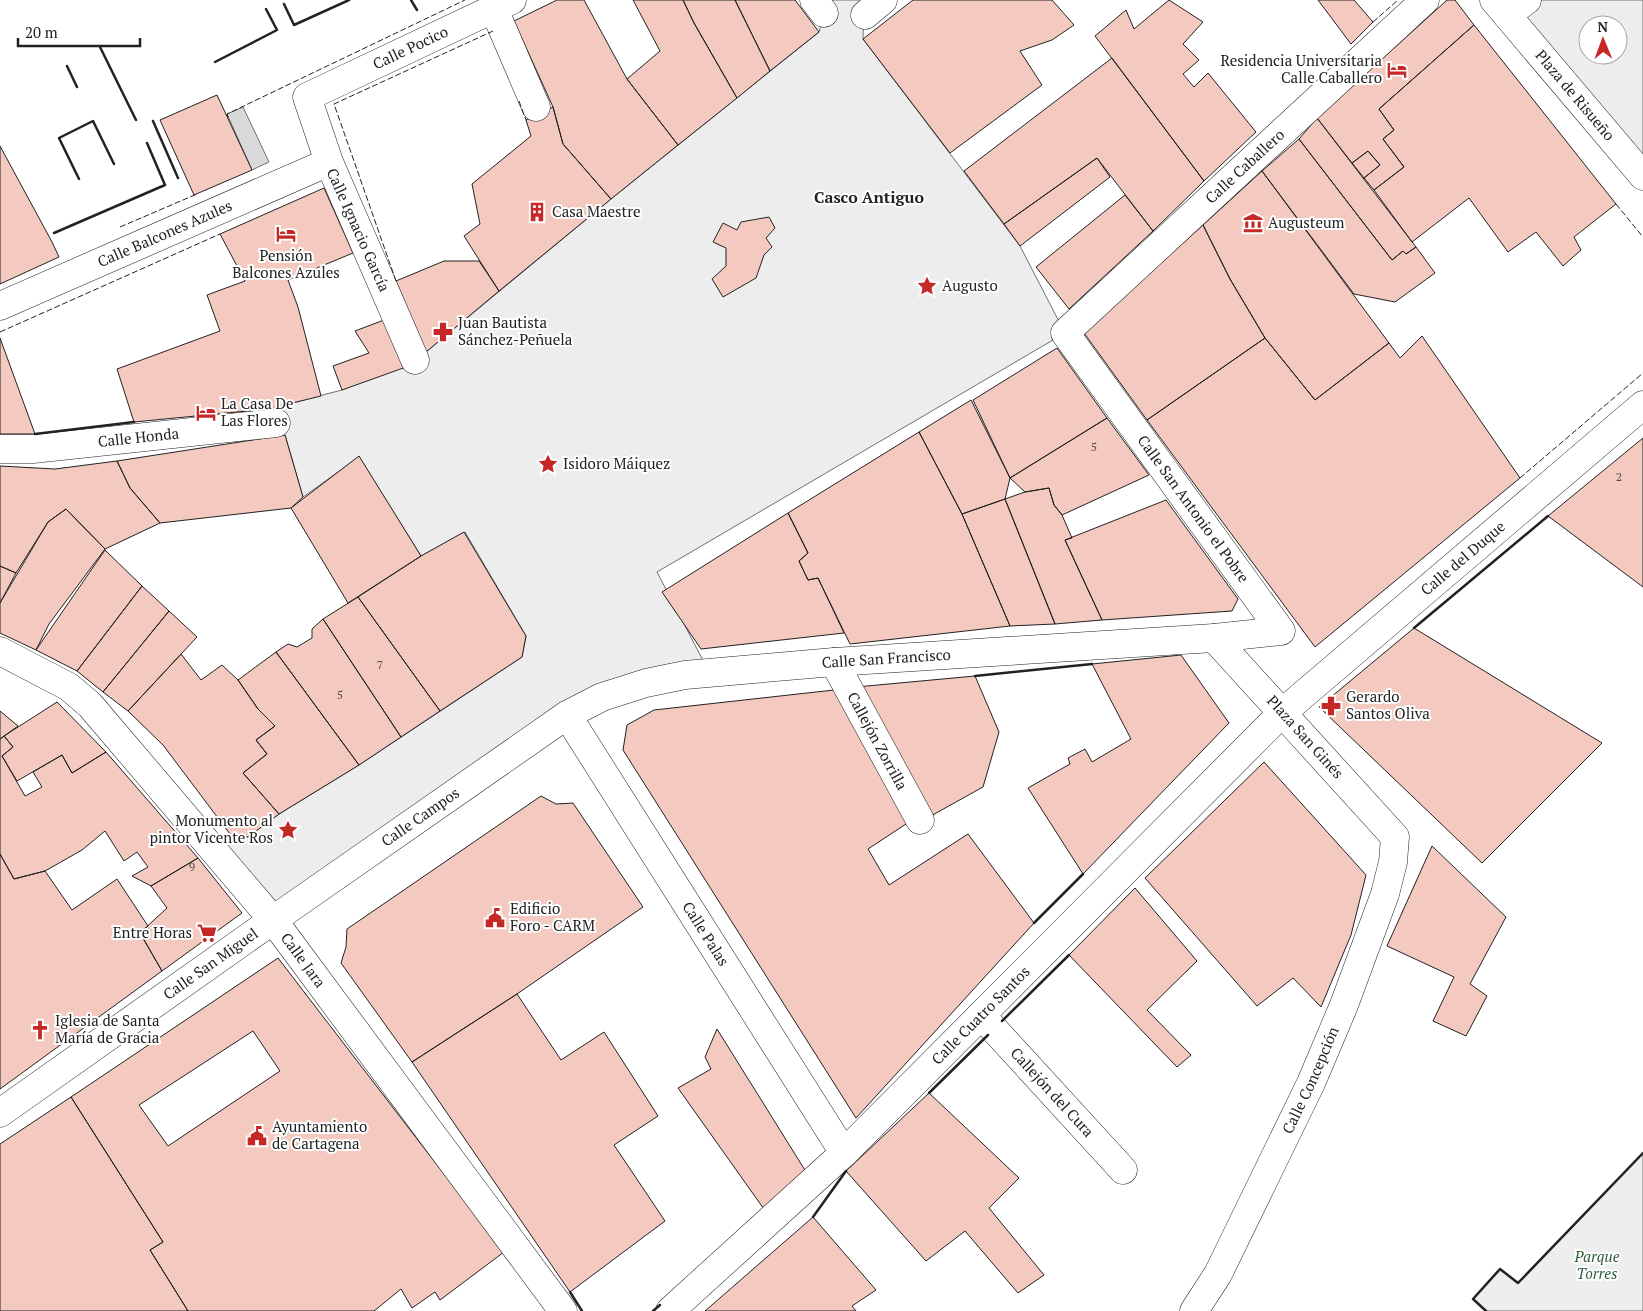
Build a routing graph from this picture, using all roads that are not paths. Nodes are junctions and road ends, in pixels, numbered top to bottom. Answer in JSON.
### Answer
{"nodes":[{"id":1,"x":1425,"y":0,"type":"edge"},
{"id":2,"x":503,"y":4,"type":"edge"},
{"id":3,"x":1509,"y":5,"type":"edge"},
{"id":4,"x":307,"y":97,"type":"joint"},
{"id":5,"x":536,"y":107,"type":"dead end"},
{"id":6,"x":329,"y":162,"type":"junction"},
{"id":7,"x":1643,"y":176,"type":"edge"},
{"id":8,"x":0,"y":306,"type":"edge"},
{"id":9,"x":1065,"y":333,"type":"joint"},
{"id":10,"x":415,"y":360,"type":"dead end"},
{"id":11,"x":1643,"y":405,"type":"edge"},
{"id":12,"x":276,"y":423,"type":"dead end"},
{"id":13,"x":0,"y":449,"type":"edge"},
{"id":14,"x":1214,"y":638,"type":"junction"},
{"id":15,"x":0,"y":651,"type":"edge"},
{"id":16,"x":834,"y":662,"type":"junction"},
{"id":17,"x":1283,"y":712,"type":"junction"},
{"id":18,"x":567,"y":715,"type":"junction"},
{"id":19,"x":920,"y":820,"type":"dead end"},
{"id":20,"x":1395,"y":837,"type":"joint"},
{"id":21,"x":273,"y":920,"type":"junction"},
{"id":22,"x":981,"y":1015,"type":"junction"},
{"id":23,"x":0,"y":1113,"type":"edge"},
{"id":24,"x":844,"y":1153,"type":"junction"},
{"id":25,"x":1123,"y":1170,"type":"dead end"},
{"id":26,"x":563,"y":1311,"type":"edge"},
{"id":27,"x":670,"y":1311,"type":"edge"},
{"id":28,"x":1194,"y":1311,"type":"edge"}],
"edges":[{"from":1,"to":9,"type":"street","name":"Calle Caballero"},
{"from":2,"to":4,"type":"street","name":"Calle Pocico"},
{"from":2,"to":5,"type":"street"},
{"from":3,"to":7,"type":"street","name":"Plaza de Risueño"},
{"from":4,"to":6,"type":"street","name":"Calle Ignacio García"},
{"from":6,"to":8,"type":"street","name":"Calle Balcones Azules"},
{"from":6,"to":10,"type":"street","name":"Calle Ignacio García"},
{"from":9,"to":14,"type":"street","name":"Calle San Antonio el Pobre"},
{"from":11,"to":17,"type":"street","name":"Calle del Duque"},
{"from":12,"to":13,"type":"street","name":"Calle Honda"},
{"from":14,"to":16,"type":"street","name":"Calle San Francisco"},
{"from":14,"to":17,"type":"street","name":"Plaza San Ginés"},
{"from":15,"to":21,"type":"street","name":"Calle Jara"},
{"from":16,"to":18,"type":"street","name":"Calle San Francisco"},
{"from":16,"to":19,"type":"street","name":"Callejón Zorrilla"},
{"from":17,"to":20,"type":"street","name":"Plaza San Ginés"},
{"from":17,"to":22,"type":"street","name":"Calle Cuatro Santos"},
{"from":18,"to":21,"type":"street","name":"Calle Campos"},
{"from":18,"to":24,"type":"street","name":"Calle Palas"},
{"from":20,"to":28,"type":"street","name":"Calle Concepción"},
{"from":21,"to":23,"type":"street","name":"Calle San Miguel"},
{"from":21,"to":26,"type":"street","name":"Calle Jara"},
{"from":22,"to":24,"type":"street","name":"Calle Cuatro Santos"},
{"from":22,"to":25,"type":"street","name":"Callejón del Cura"},
{"from":24,"to":27,"type":"street","name":"Calle Cuatro Santos"}]}
